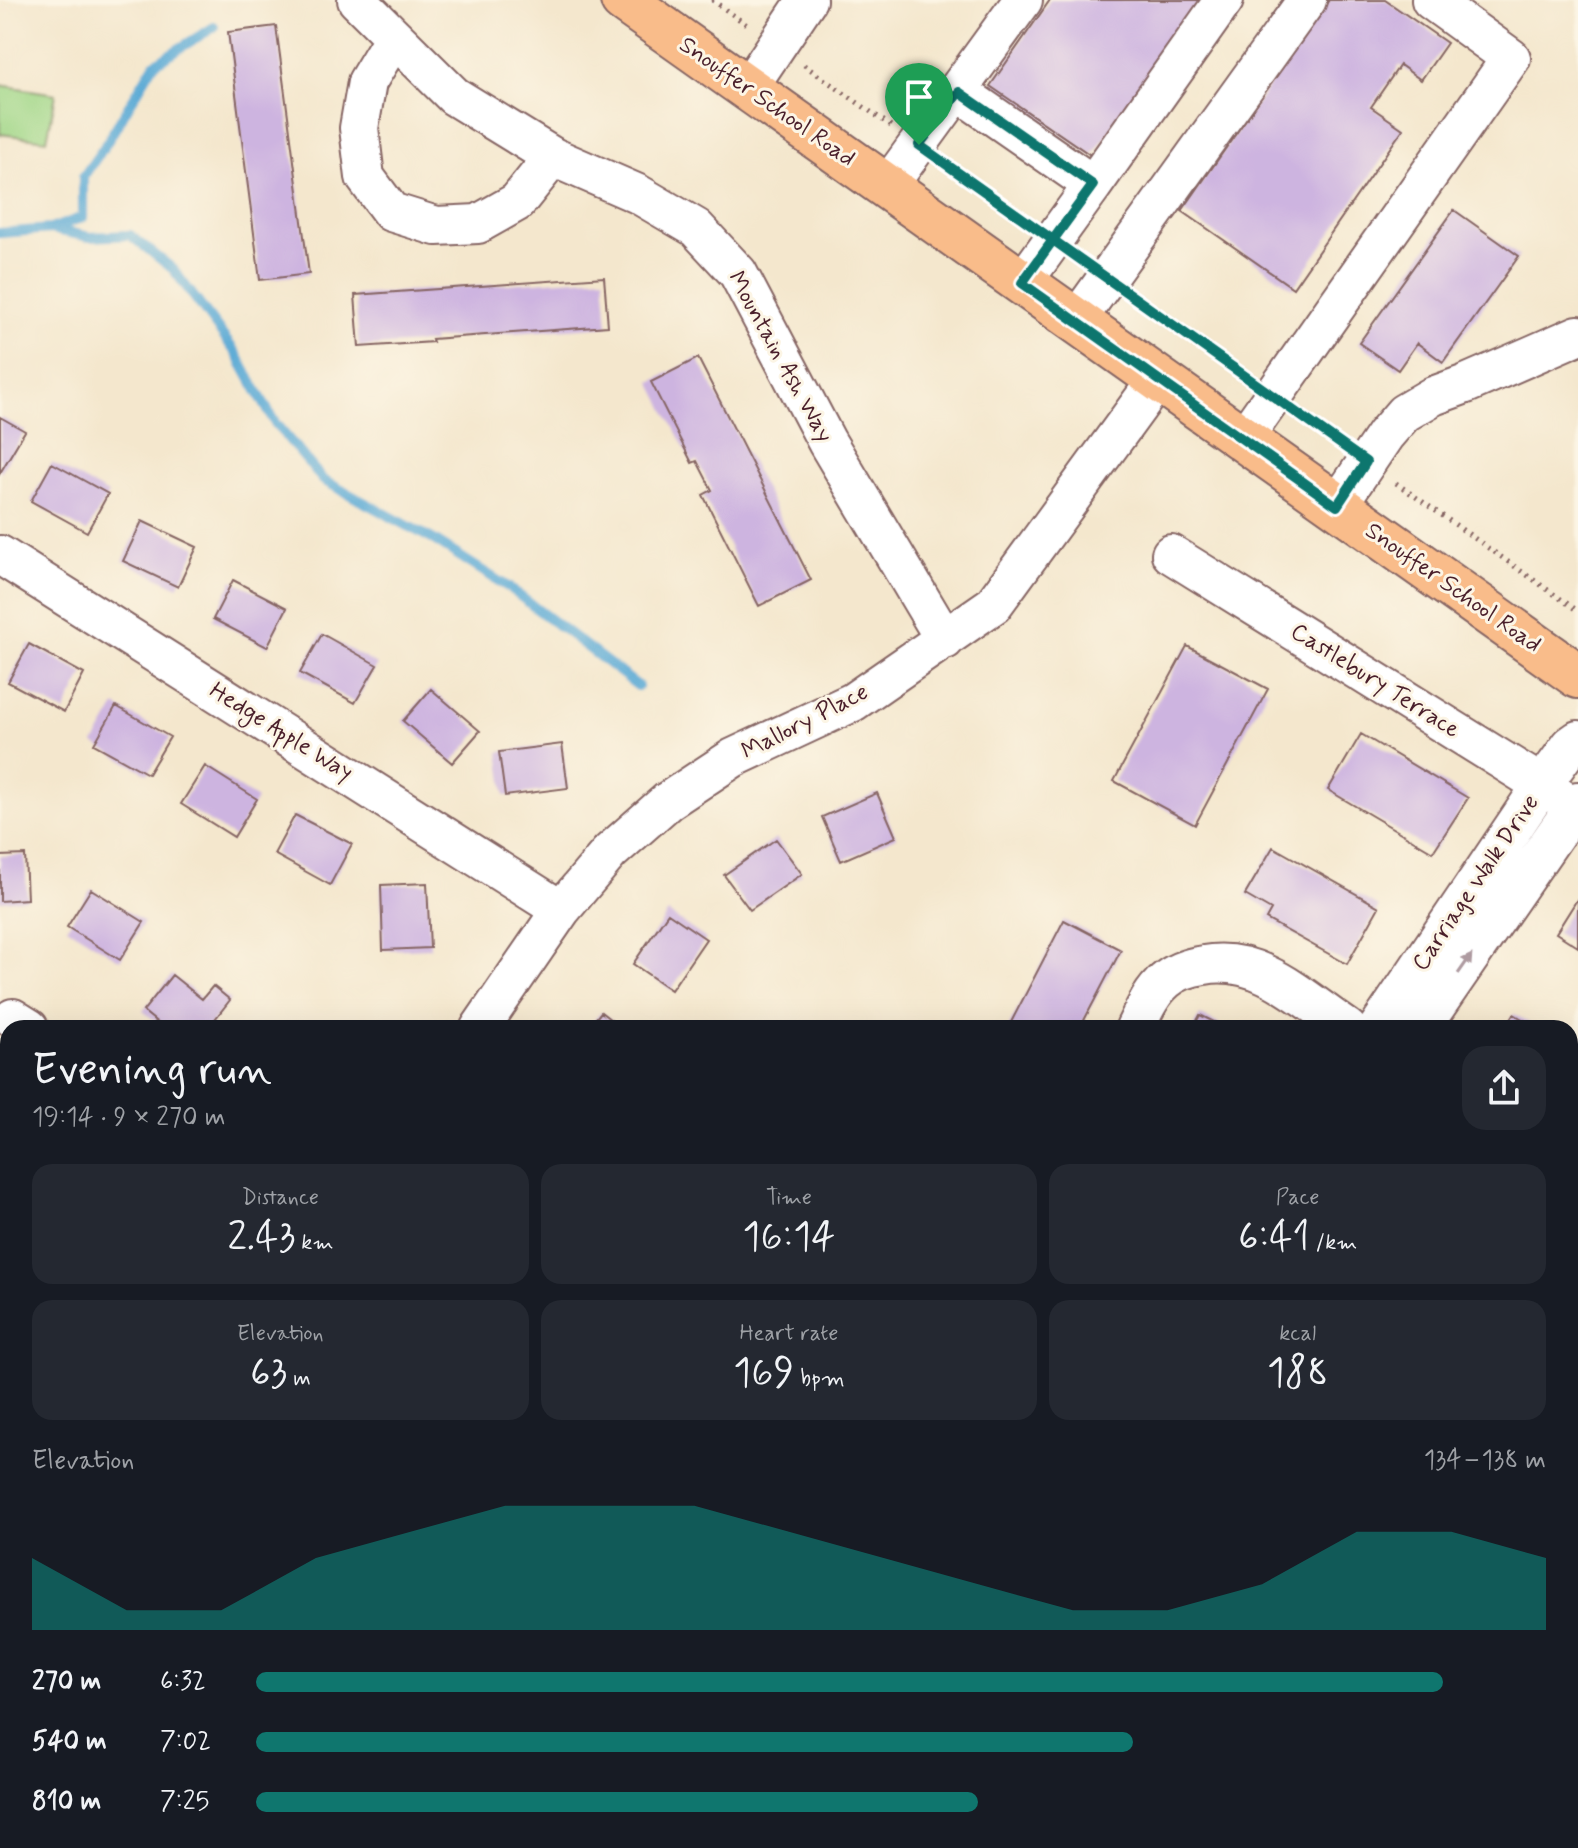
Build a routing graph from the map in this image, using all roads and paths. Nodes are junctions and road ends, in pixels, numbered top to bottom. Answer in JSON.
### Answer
{"nodes":[{"id":1,"x":357,"y":0,"type":"edge"},
{"id":2,"x":623,"y":0,"type":"edge"},
{"id":3,"x":712,"y":0,"type":"edge"},
{"id":4,"x":807,"y":0,"type":"edge"},
{"id":5,"x":1023,"y":0,"type":"edge"},
{"id":6,"x":1224,"y":0,"type":"edge"},
{"id":7,"x":1307,"y":0,"type":"edge"},
{"id":8,"x":1431,"y":0,"type":"edge"},
{"id":9,"x":394,"y":37,"type":"junction"},
{"id":10,"x":776,"y":46,"type":"junction"},
{"id":11,"x":748,"y":88,"type":"junction"},
{"id":12,"x":959,"y":92,"type":"junction"},
{"id":13,"x":919,"y":145,"type":"junction"},
{"id":14,"x":553,"y":157,"type":"junction"},
{"id":15,"x":1093,"y":185,"type":"junction"},
{"id":16,"x":887,"y":187,"type":"junction"},
{"id":17,"x":1053,"y":240,"type":"junction"},
{"id":18,"x":1107,"y":278,"type":"junction"},
{"id":19,"x":1022,"y":283,"type":"junction"},
{"id":20,"x":1076,"y":321,"type":"junction"},
{"id":21,"x":1578,"y":335,"type":"edge"},
{"id":22,"x":1158,"y":379,"type":"junction"},
{"id":23,"x":1273,"y":396,"type":"junction"},
{"id":24,"x":1243,"y":439,"type":"junction"},
{"id":25,"x":1366,"y":462,"type":"junction"},
{"id":26,"x":1337,"y":506,"type":"junction"},
{"id":27,"x":1171,"y":554,"type":"dead end"},
{"id":28,"x":0,"y":555,"type":"edge"},
{"id":29,"x":1578,"y":611,"type":"edge"},
{"id":30,"x":945,"y":640,"type":"junction"},
{"id":31,"x":1578,"y":676,"type":"edge"},
{"id":32,"x":1578,"y":740,"type":"edge"},
{"id":33,"x":1542,"y":785,"type":"junction"},
{"id":34,"x":1577,"y":806,"type":"edge"},
{"id":35,"x":561,"y":910,"type":"junction"},
{"id":36,"x":485,"y":1020,"type":"edge"},
{"id":37,"x":1139,"y":1020,"type":"edge"},
{"id":38,"x":1335,"y":1020,"type":"edge"},
{"id":39,"x":1383,"y":1020,"type":"edge"},
{"id":40,"x":1427,"y":1020,"type":"edge"}],
"edges":[{"from":1,"to":9,"type":"street","name":"Mountain Ash Way"},
{"from":2,"to":11,"type":"main road","name":"Snouffer School Road"},
{"from":3,"to":10,"type":"path"},
{"from":4,"to":10,"type":"street"},
{"from":5,"to":12,"type":"street"},
{"from":6,"to":15,"type":"street"},
{"from":7,"to":18,"type":"street"},
{"from":8,"to":23,"type":"street"},
{"from":9,"to":14,"type":"street","name":"Mountain Ash Way"},
{"from":9,"to":14,"type":"street"},
{"from":10,"to":11,"type":"street"},
{"from":10,"to":13,"type":"path"},
{"from":11,"to":16,"type":"main road","name":"Snouffer School Road"},
{"from":12,"to":13,"type":"street"},
{"from":12,"to":15,"type":"street"},
{"from":13,"to":16,"type":"street"},
{"from":13,"to":17,"type":"path"},
{"from":14,"to":30,"type":"street","name":"Mountain Ash Way"},
{"from":15,"to":17,"type":"street"},
{"from":16,"to":19,"type":"main road","name":"Snouffer School Road"},
{"from":17,"to":19,"type":"street"},
{"from":18,"to":20,"type":"street"},
{"from":18,"to":23,"type":"path"},
{"from":19,"to":20,"type":"main road","name":"Snouffer School Road"},
{"from":20,"to":22,"type":"main road","name":"Snouffer School Road"},
{"from":21,"to":25,"type":"street"},
{"from":22,"to":24,"type":"main road","name":"Snouffer School Road"},
{"from":22,"to":30,"type":"street","name":"Mallory Place"},
{"from":23,"to":24,"type":"street"},
{"from":23,"to":25,"type":"path"},
{"from":24,"to":26,"type":"main road","name":"Snouffer School Road"},
{"from":25,"to":26,"type":"street"},
{"from":25,"to":29,"type":"path"},
{"from":26,"to":31,"type":"main road","name":"Snouffer School Road"},
{"from":27,"to":33,"type":"street","name":"Castlebury Terrace"},
{"from":28,"to":35,"type":"street","name":"Hedge Apple Way"},
{"from":30,"to":35,"type":"street","name":"Mallory Place"},
{"from":32,"to":33,"type":"street","name":"Carriage Walk Drive"},
{"from":33,"to":34,"type":"street","name":"Castlebury Terrace"},
{"from":33,"to":39,"type":"street","name":"Carriage Walk Drive"},
{"from":40,"to":34,"type":"street","name":"Carriage Walk Drive","one_way":true},
{"from":35,"to":36,"type":"street","name":"Mallory Place"},
{"from":37,"to":38,"type":"street"}]}
